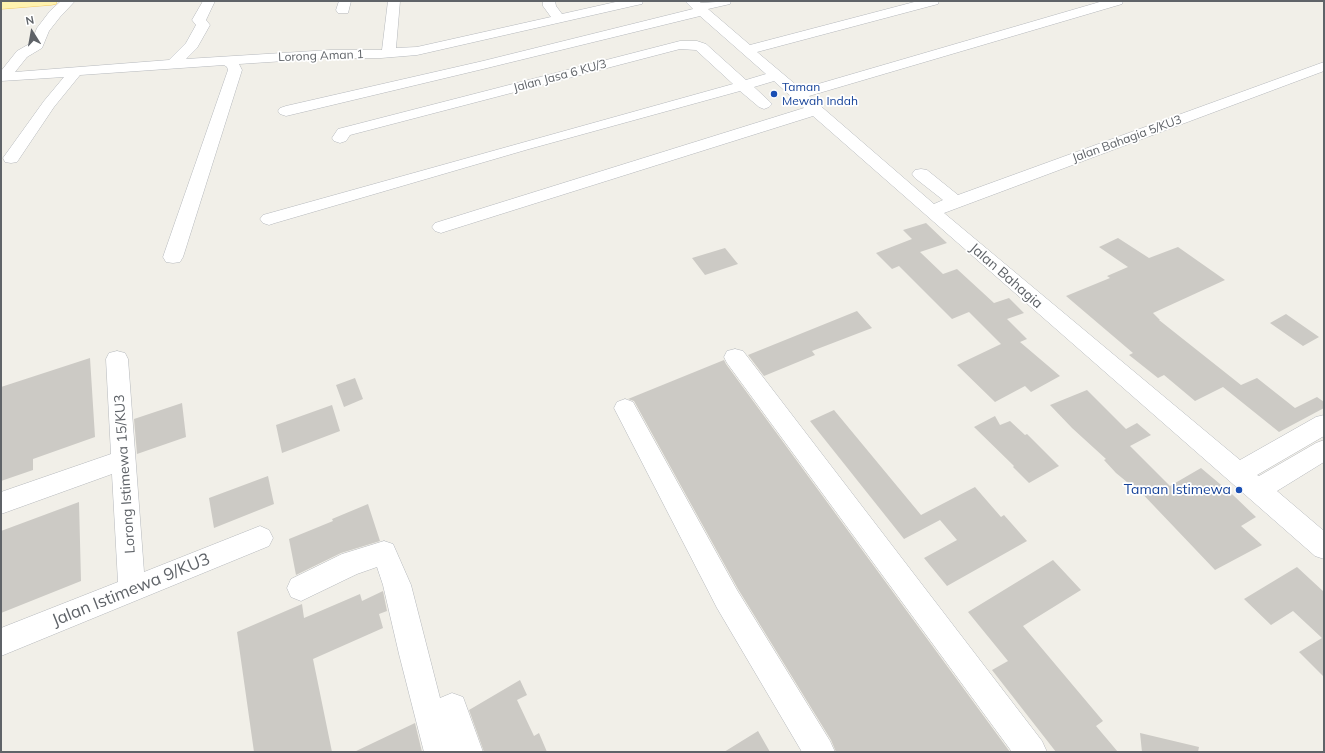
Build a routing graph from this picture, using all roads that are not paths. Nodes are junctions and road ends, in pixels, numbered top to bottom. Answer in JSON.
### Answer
{"nodes":[{"id":1,"x":50,"y":1,"type":"edge"},
{"id":2,"x":68,"y":1,"type":"edge"},
{"id":3,"x":209,"y":1,"type":"edge"},
{"id":4,"x":394,"y":1,"type":"edge"},
{"id":5,"x":549,"y":1,"type":"edge"},
{"id":6,"x":637,"y":1,"type":"edge"},
{"id":7,"x":724,"y":1,"type":"edge"},
{"id":8,"x":933,"y":1,"type":"edge"},
{"id":9,"x":1117,"y":1,"type":"edge"},
{"id":10,"x":1,"y":5,"type":"edge"},
{"id":11,"x":697,"y":6,"type":"edge"},
{"id":12,"x":585,"y":7,"type":"edge"},
{"id":13,"x":559,"y":19,"type":"junction"},
{"id":14,"x":747,"y":50,"type":"junction"},
{"id":15,"x":389,"y":53,"type":"junction"},
{"id":16,"x":227,"y":60,"type":"junction"},
{"id":17,"x":173,"y":64,"type":"junction"},
{"id":18,"x":1323,"y":66,"type":"edge"},
{"id":19,"x":76,"y":71,"type":"junction"},
{"id":20,"x":777,"y":76,"type":"junction"},
{"id":21,"x":3,"y":77,"type":"edge"},
{"id":22,"x":744,"y":86,"type":"junction"},
{"id":23,"x":798,"y":95,"type":"junction"},
{"id":24,"x":764,"y":104,"type":"dead end"},
{"id":25,"x":815,"y":110,"type":"junction"},
{"id":26,"x":286,"y":111,"type":"dead end"},
{"id":27,"x":340,"y":138,"type":"dead end"},
{"id":28,"x":11,"y":158,"type":"dead end"},
{"id":29,"x":921,"y":174,"type":"dead end"},
{"id":30,"x":956,"y":202,"type":"junction"},
{"id":31,"x":931,"y":211,"type":"junction"},
{"id":32,"x":269,"y":219,"type":"dead end"},
{"id":33,"x":441,"y":227,"type":"dead end"},
{"id":34,"x":173,"y":257,"type":"dead end"},
{"id":35,"x":735,"y":357,"type":"dead end"},
{"id":36,"x":117,"y":359,"type":"dead end"},
{"id":37,"x":625,"y":408,"type":"dead end"},
{"id":38,"x":1324,"y":424,"type":"edge"},
{"id":39,"x":1324,"y":450,"type":"edge"},
{"id":40,"x":124,"y":460,"type":"junction"},
{"id":41,"x":1238,"y":474,"type":"junction"},
{"id":42,"x":1257,"y":490,"type":"junction"},
{"id":43,"x":1,"y":503,"type":"edge"},
{"id":44,"x":260,"y":538,"type":"dead end"},
{"id":45,"x":1324,"y":547,"type":"edge"},
{"id":46,"x":301,"y":588,"type":"dead end"},
{"id":47,"x":132,"y":590,"type":"junction"},
{"id":48,"x":1,"y":642,"type":"edge"},
{"id":49,"x":432,"y":719,"type":"junction"},
{"id":50,"x":440,"y":752,"type":"edge"},
{"id":51,"x":467,"y":752,"type":"edge"},
{"id":52,"x":818,"y":752,"type":"edge"},
{"id":53,"x":1031,"y":752,"type":"edge"}],
"edges":[{"from":1,"to":10,"type":"main road"},
{"from":2,"to":21,"type":"street"},
{"from":3,"to":17,"type":"street"},
{"from":4,"to":15,"type":"street"},
{"from":5,"to":13,"type":"street"},
{"from":6,"to":12,"type":"street","name":"Lorong Aman 1"},
{"from":7,"to":11,"type":"street"},
{"from":8,"to":14,"type":"street"},
{"from":9,"to":23,"type":"street"},
{"from":11,"to":14,"type":"street","name":"Jalan Bahagia"},
{"from":11,"to":26,"type":"street"},
{"from":12,"to":13,"type":"street","name":"Lorong Aman 1"},
{"from":13,"to":15,"type":"street","name":"Lorong Aman 1"},
{"from":14,"to":20,"type":"street","name":"Jalan Bahagia"},
{"from":15,"to":16,"type":"street","name":"Lorong Aman 1"},
{"from":16,"to":17,"type":"street","name":"Lorong Aman 1"},
{"from":16,"to":34,"type":"street"},
{"from":17,"to":19,"type":"street","name":"Lorong Aman 1"},
{"from":18,"to":30,"type":"street","name":"Jalan Bahagia 5/KU3"},
{"from":19,"to":21,"type":"street","name":"Lorong Aman 1"},
{"from":19,"to":28,"type":"street"},
{"from":20,"to":22,"type":"street"},
{"from":20,"to":23,"type":"street","name":"Jalan Bahagia"},
{"from":22,"to":24,"type":"street","name":"Jalan Jasa 6 KU/3"},
{"from":22,"to":27,"type":"street","name":"Jalan Jasa 6 KU/3"},
{"from":22,"to":32,"type":"street"},
{"from":23,"to":25,"type":"street","name":"Jalan Bahagia"},
{"from":25,"to":31,"type":"street","name":"Jalan Bahagia"},
{"from":25,"to":33,"type":"street"},
{"from":29,"to":30,"type":"street"},
{"from":30,"to":31,"type":"street","name":"Jalan Bahagia 5/KU3"},
{"from":31,"to":41,"type":"street","name":"Jalan Bahagia"},
{"from":35,"to":53,"type":"street"},
{"from":36,"to":40,"type":"street","name":"Lorong Istimewa 15/KU3"},
{"from":37,"to":52,"type":"street"},
{"from":38,"to":41,"type":"street"},
{"from":39,"to":42,"type":"street"},
{"from":40,"to":43,"type":"street"},
{"from":40,"to":47,"type":"street","name":"Lorong Istimewa 15/KU3"},
{"from":41,"to":42,"type":"street","name":"Jalan Bahagia"},
{"from":42,"to":45,"type":"street","name":"Jalan Bahagia"},
{"from":44,"to":47,"type":"street","name":"Jalan Istimewa 9/KU3"},
{"from":46,"to":49,"type":"street"},
{"from":47,"to":48,"type":"street","name":"Jalan Istimewa 9/KU3"},
{"from":49,"to":50,"type":"street"},
{"from":49,"to":51,"type":"street"}]}
